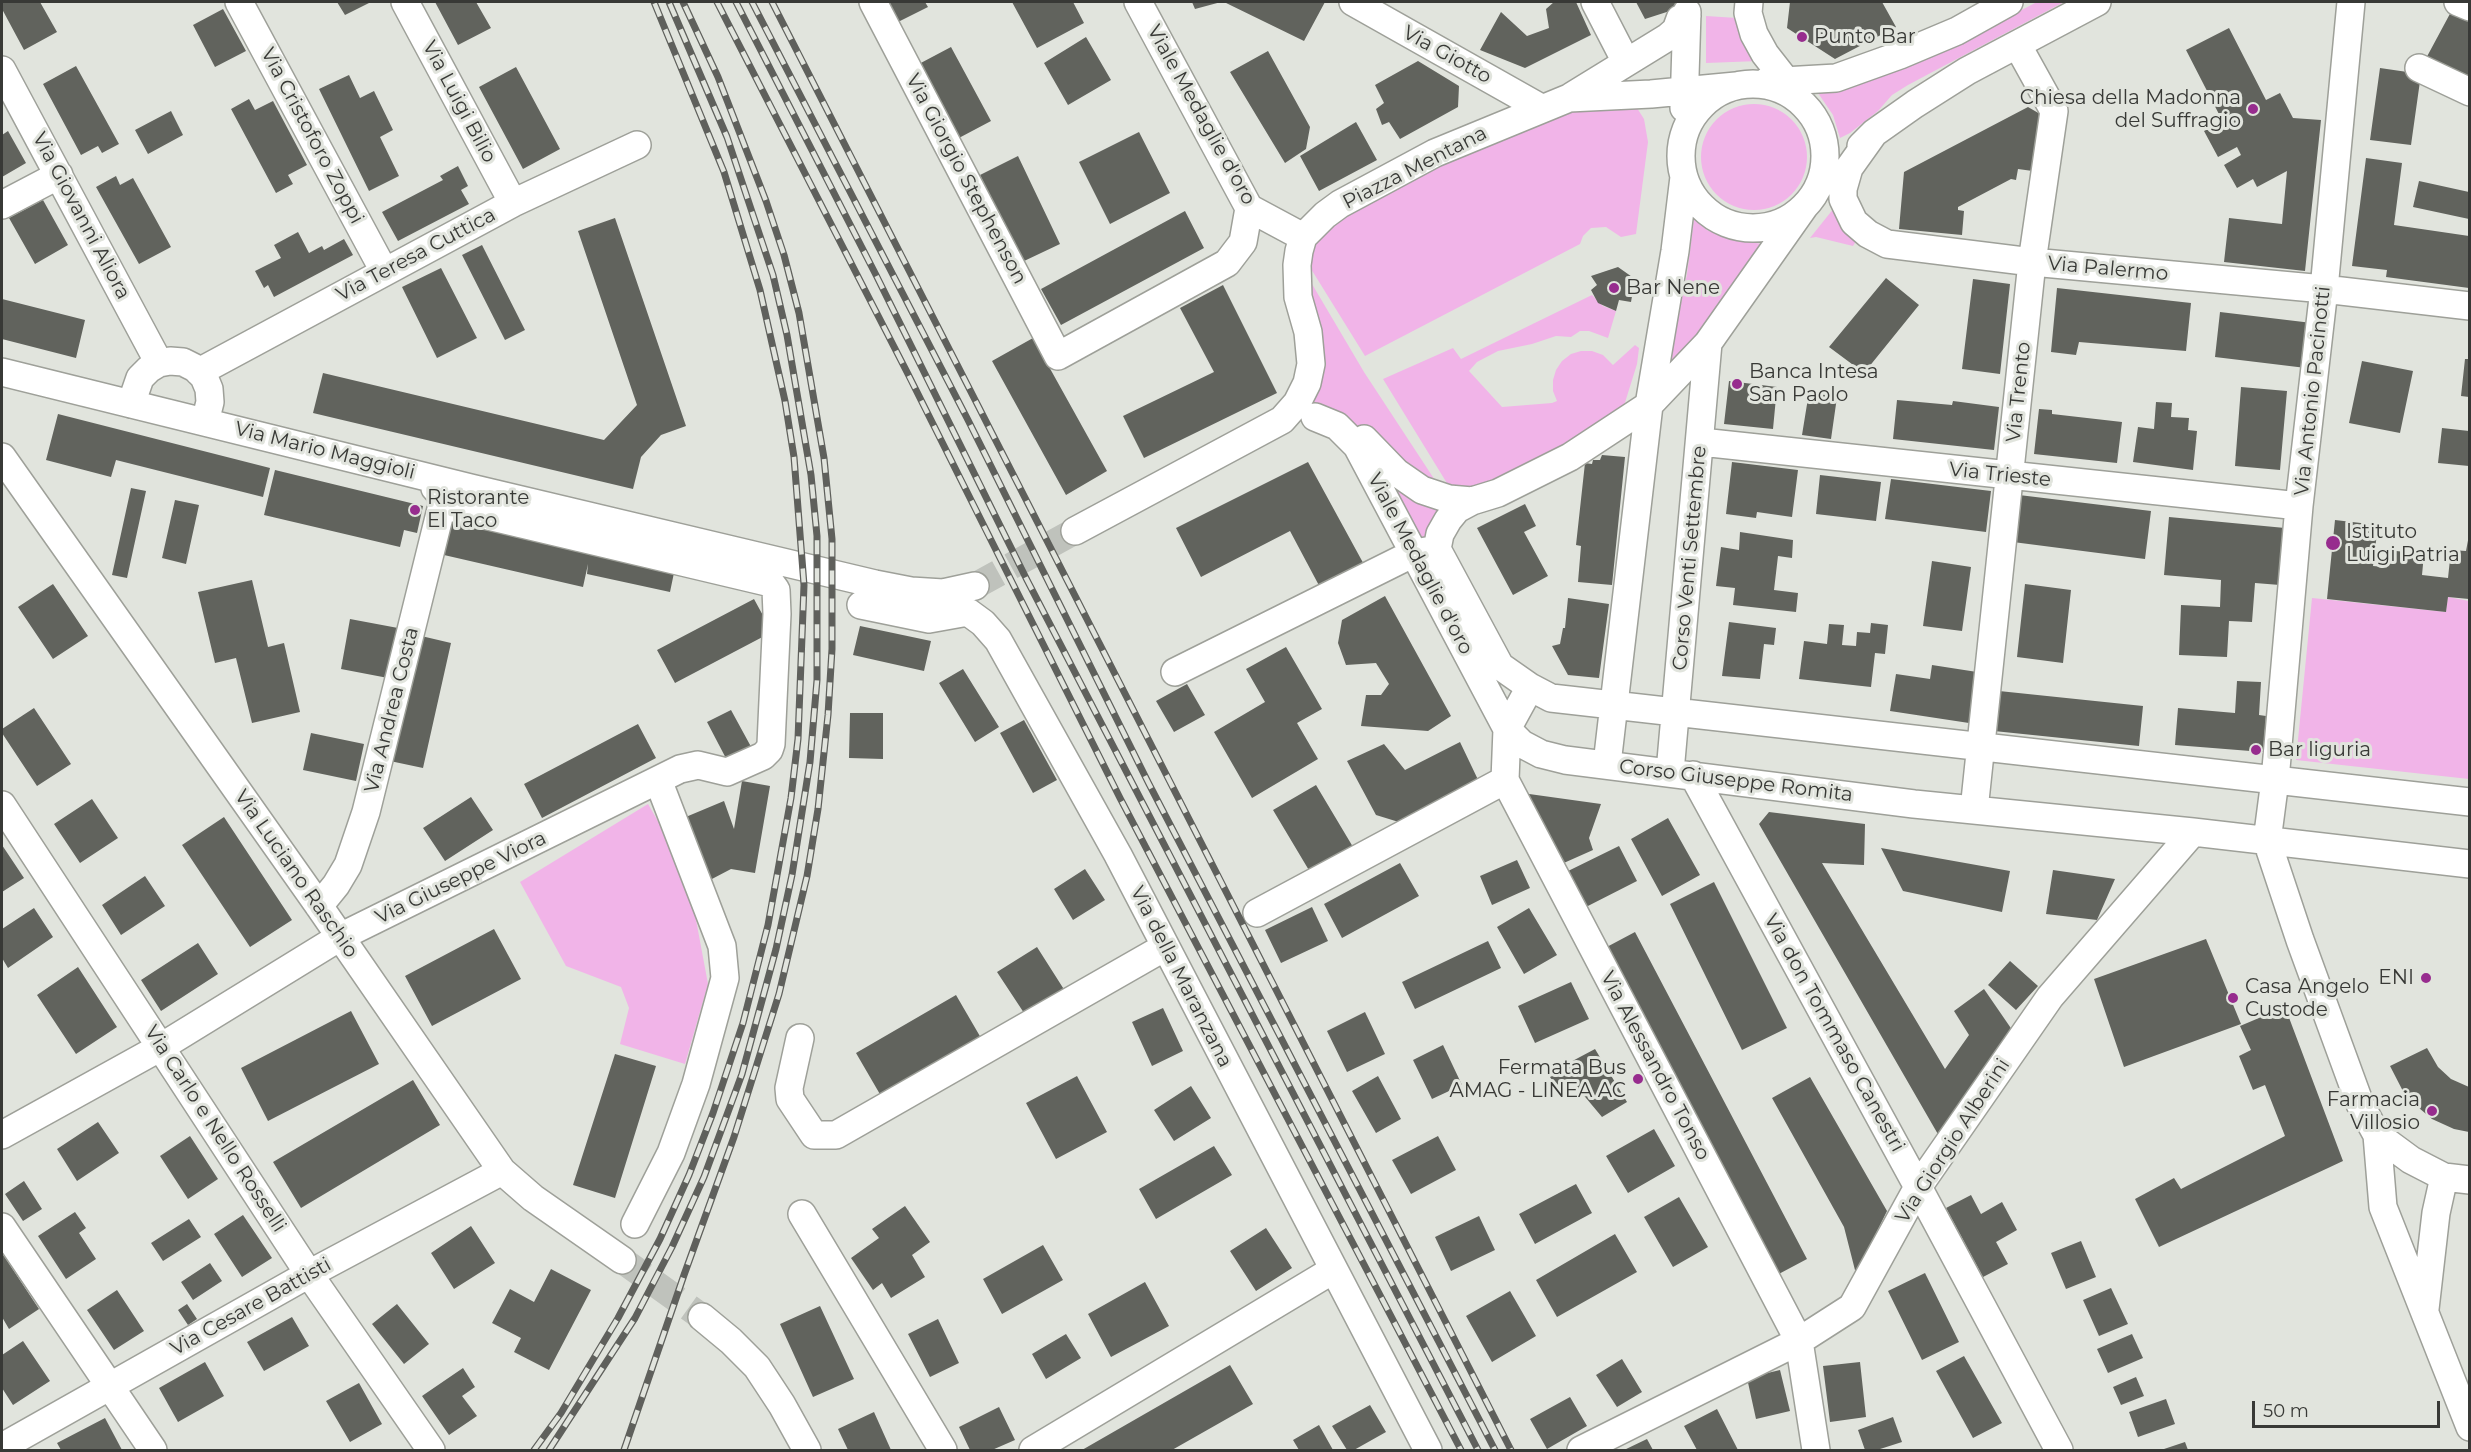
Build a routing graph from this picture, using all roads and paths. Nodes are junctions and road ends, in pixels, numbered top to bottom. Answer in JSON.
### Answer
{"nodes":[{"id":1,"x":239,"y":2,"type":"edge"},
{"id":2,"x":405,"y":2,"type":"edge"},
{"id":3,"x":873,"y":2,"type":"edge"},
{"id":4,"x":1138,"y":2,"type":"edge"},
{"id":5,"x":1353,"y":2,"type":"edge"},
{"id":6,"x":1595,"y":2,"type":"edge"},
{"id":7,"x":1749,"y":2,"type":"edge"},
{"id":8,"x":2009,"y":2,"type":"edge"},
{"id":9,"x":2097,"y":2,"type":"edge"},
{"id":10,"x":2351,"y":2,"type":"edge"},
{"id":11,"x":2458,"y":2,"type":"edge"},
{"id":12,"x":2469,"y":7,"type":"edge"},
{"id":13,"x":1688,"y":9,"type":"edge"},
{"id":14,"x":2018,"y":46,"type":"junction"},
{"id":15,"x":1626,"y":62,"type":"junction"},
{"id":16,"x":2419,"y":68,"type":"dead end"},
{"id":17,"x":2,"y":70,"type":"edge"},
{"id":18,"x":1785,"y":80,"type":"junction"},
{"id":19,"x":1747,"y":84,"type":"junction"},
{"id":20,"x":1684,"y":91,"type":"junction"},
{"id":21,"x":2469,"y":92,"type":"edge"},
{"id":22,"x":1569,"y":98,"type":"junction"},
{"id":23,"x":1541,"y":108,"type":"junction"},
{"id":24,"x":1810,"y":111,"type":"junction"},
{"id":25,"x":1874,"y":133,"type":"junction"},
{"id":26,"x":1682,"y":141,"type":"junction"},
{"id":27,"x":637,"y":145,"type":"dead end"},
{"id":28,"x":59,"y":175,"type":"junction"},
{"id":29,"x":1684,"y":177,"type":"junction"},
{"id":30,"x":1810,"y":199,"type":"junction"},
{"id":31,"x":513,"y":203,"type":"junction"},
{"id":32,"x":2,"y":205,"type":"edge"},
{"id":33,"x":1250,"y":208,"type":"junction"},
{"id":34,"x":1304,"y":237,"type":"junction"},
{"id":35,"x":2032,"y":262,"type":"junction"},
{"id":36,"x":384,"y":271,"type":"junction"},
{"id":37,"x":2324,"y":289,"type":"junction"},
{"id":38,"x":2469,"y":306,"type":"edge"},
{"id":39,"x":1708,"y":344,"type":"junction"},
{"id":40,"x":159,"y":363,"type":"junction"},
{"id":41,"x":2,"y":372,"type":"edge"},
{"id":42,"x":199,"y":372,"type":"junction"},
{"id":43,"x":131,"y":404,"type":"junction"},
{"id":44,"x":1649,"y":405,"type":"junction"},
{"id":45,"x":1315,"y":417,"type":"junction"},
{"id":46,"x":1282,"y":420,"type":"junction"},
{"id":47,"x":205,"y":422,"type":"junction"},
{"id":48,"x":1701,"y":442,"type":"junction"},
{"id":49,"x":2,"y":458,"type":"edge"},
{"id":50,"x":379,"y":464,"type":"junction"},
{"id":51,"x":2010,"y":476,"type":"junction"},
{"id":52,"x":1472,"y":501,"type":"junction"},
{"id":53,"x":442,"y":505,"type":"junction"},
{"id":54,"x":2300,"y":506,"type":"junction"},
{"id":55,"x":1075,"y":531,"type":"tunnel mouth"},
{"id":56,"x":1425,"y":551,"type":"junction"},
{"id":57,"x":975,"y":586,"type":"tunnel mouth"},
{"id":58,"x":861,"y":605,"type":"dead end"},
{"id":59,"x":1175,"y":672,"type":"dead end"},
{"id":60,"x":1530,"y":687,"type":"junction"},
{"id":61,"x":1614,"y":706,"type":"junction"},
{"id":62,"x":1675,"y":713,"type":"junction"},
{"id":63,"x":1507,"y":729,"type":"junction"},
{"id":64,"x":1981,"y":747,"type":"junction"},
{"id":65,"x":1607,"y":764,"type":"junction"},
{"id":66,"x":1681,"y":773,"type":"junction"},
{"id":67,"x":666,"y":776,"type":"junction"},
{"id":68,"x":1505,"y":780,"type":"junction"},
{"id":69,"x":2275,"y":780,"type":"junction"},
{"id":70,"x":2469,"y":802,"type":"edge"},
{"id":71,"x":2,"y":805,"type":"edge"},
{"id":72,"x":1974,"y":810,"type":"junction"},
{"id":73,"x":2193,"y":832,"type":"junction"},
{"id":74,"x":2267,"y":842,"type":"junction"},
{"id":75,"x":2469,"y":864,"type":"edge"},
{"id":76,"x":319,"y":906,"type":"junction"},
{"id":77,"x":1257,"y":913,"type":"dead end"},
{"id":78,"x":340,"y":937,"type":"junction"},
{"id":79,"x":1165,"y":947,"type":"junction"},
{"id":80,"x":800,"y":1038,"type":"dead end"},
{"id":81,"x":161,"y":1047,"type":"junction"},
{"id":82,"x":2,"y":1135,"type":"edge"},
{"id":83,"x":2377,"y":1136,"type":"junction"},
{"id":84,"x":502,"y":1171,"type":"junction"},
{"id":85,"x":2457,"y":1178,"type":"edge"},
{"id":86,"x":1918,"y":1187,"type":"junction"},
{"id":87,"x":802,"y":1214,"type":"dead end"},
{"id":88,"x":635,"y":1224,"type":"dead end"},
{"id":89,"x":2,"y":1227,"type":"edge"},
{"id":90,"x":622,"y":1260,"type":"tunnel mouth"},
{"id":91,"x":1333,"y":1270,"type":"junction"},
{"id":92,"x":309,"y":1274,"type":"junction"},
{"id":93,"x":2425,"y":1313,"type":"junction"},
{"id":94,"x":702,"y":1317,"type":"tunnel mouth"},
{"id":95,"x":1799,"y":1341,"type":"junction"},
{"id":96,"x":110,"y":1387,"type":"junction"},
{"id":97,"x":2469,"y":1427,"type":"edge"},
{"id":98,"x":2,"y":1447,"type":"edge"},
{"id":99,"x":153,"y":1450,"type":"edge"},
{"id":100,"x":431,"y":1450,"type":"edge"},
{"id":101,"x":807,"y":1450,"type":"edge"},
{"id":102,"x":943,"y":1450,"type":"edge"},
{"id":103,"x":1033,"y":1450,"type":"edge"},
{"id":104,"x":1428,"y":1450,"type":"edge"},
{"id":105,"x":1581,"y":1450,"type":"edge"},
{"id":106,"x":1816,"y":1450,"type":"edge"},
{"id":107,"x":2059,"y":1450,"type":"edge"}],
"edges":[{"from":1,"to":36,"type":"street","name":"Via Cristoforo Zoppi"},
{"from":2,"to":31,"type":"street","name":"Via Luigi Bilio"},
{"from":3,"to":33,"type":"street","name":"Via Giorgio Stephenson"},
{"from":4,"to":33,"type":"street","name":"Viale Medaglie d'oro"},
{"from":5,"to":23,"type":"street","name":"Via Giotto"},
{"from":6,"to":15,"type":"street"},
{"from":7,"to":18,"type":"street"},
{"from":8,"to":18,"type":"street","name":"Piazza Mentana"},
{"from":9,"to":14,"type":"street"},
{"from":10,"to":37,"type":"street","name":"Via Antonio Pacinotti"},
{"from":11,"to":12,"type":"street"},
{"from":13,"to":15,"type":"street","name":"Piazza Mentana"},
{"from":13,"to":20,"type":"street"},
{"from":14,"to":25,"type":"street"},
{"from":14,"to":35,"type":"street","name":"Via Trento"},
{"from":15,"to":22,"type":"street","name":"Piazza Mentana"},
{"from":16,"to":21,"type":"street"},
{"from":17,"to":28,"type":"street","name":"Via Giovanni Aliora"},
{"from":18,"to":19,"type":"street","name":"Piazza Mentana"},
{"from":18,"to":24,"type":"street"},
{"from":19,"to":20,"type":"street","name":"Piazza Mentana"},
{"from":19,"to":24,"type":"street"},
{"from":19,"to":26,"type":"street"},
{"from":20,"to":22,"type":"street","name":"Piazza Mentana"},
{"from":20,"to":26,"type":"street"},
{"from":22,"to":23,"type":"street","name":"Piazza Mentana"},
{"from":23,"to":34,"type":"street","name":"Piazza Mentana"},
{"from":24,"to":30,"type":"street"},
{"from":25,"to":30,"type":"street"},
{"from":25,"to":35,"type":"street","name":"Via Palermo"},
{"from":26,"to":29,"type":"street"},
{"from":27,"to":31,"type":"street","name":"Via Teresa Cuttica"},
{"from":28,"to":32,"type":"street"},
{"from":28,"to":40,"type":"street","name":"Via Giovanni Aliora"},
{"from":29,"to":30,"type":"street"},
{"from":29,"to":44,"type":"street"},
{"from":30,"to":39,"type":"street"},
{"from":31,"to":36,"type":"street","name":"Via Teresa Cuttica"},
{"from":33,"to":34,"type":"street","name":"Viale Medaglie d'oro"},
{"from":34,"to":46,"type":"street","name":"Piazza Mentana"},
{"from":35,"to":37,"type":"street","name":"Via Palermo"},
{"from":35,"to":51,"type":"street","name":"Via Trento"},
{"from":36,"to":42,"type":"street","name":"Via Teresa Cuttica"},
{"from":37,"to":38,"type":"street","name":"Via Palermo"},
{"from":37,"to":54,"type":"street","name":"Via Antonio Pacinotti"},
{"from":39,"to":44,"type":"street"},
{"from":39,"to":48,"type":"street","name":"Corso Venti Settembre"},
{"from":40,"to":42,"type":"street"},
{"from":40,"to":43,"type":"street"},
{"from":41,"to":43,"type":"street","name":"Via Mario Maggioli"},
{"from":42,"to":47,"type":"street"},
{"from":43,"to":47,"type":"street","name":"Via Mario Maggioli"},
{"from":44,"to":52,"type":"street"},
{"from":44,"to":61,"type":"street"},
{"from":45,"to":46,"type":"street"},
{"from":45,"to":52,"type":"street"},
{"from":45,"to":56,"type":"street","name":"Viale Medaglie d'oro"},
{"from":46,"to":55,"type":"street"},
{"from":47,"to":50,"type":"street","name":"Via Mario Maggioli"},
{"from":48,"to":51,"type":"street","name":"Via Trieste"},
{"from":48,"to":62,"type":"street","name":"Corso Venti Settembre"},
{"from":49,"to":76,"type":"street","name":"Via Luciano Raschio"},
{"from":50,"to":53,"type":"street"},
{"from":50,"to":57,"type":"street","name":"Via Mario Maggioli"},
{"from":51,"to":54,"type":"street","name":"Via Trieste"},
{"from":51,"to":64,"type":"street","name":"Via Trento"},
{"from":52,"to":56,"type":"street","name":"Viale Medaglie d'oro"},
{"from":53,"to":67,"type":"street","name":"Via Giuseppe Viora"},
{"from":53,"to":76,"type":"street","name":"Via Andrea Costa"},
{"from":54,"to":69,"type":"street","name":"Via Antonio Pacinotti"},
{"from":56,"to":59,"type":"street"},
{"from":56,"to":60,"type":"street","name":"Viale Medaglie d'oro"},
{"from":56,"to":63,"type":"street","name":"Viale Medaglie d'oro"},
{"from":58,"to":79,"type":"street","name":"Via della Maranzana"},
{"from":60,"to":61,"type":"street"},
{"from":60,"to":63,"type":"street","name":"Via Alessandro Tonso"},
{"from":61,"to":62,"type":"street"},
{"from":61,"to":65,"type":"street"},
{"from":62,"to":64,"type":"street"},
{"from":62,"to":66,"type":"street","name":"Corso Venti Settembre"},
{"from":63,"to":65,"type":"street","name":"Corso Giuseppe Romita"},
{"from":63,"to":68,"type":"street","name":"Via Alessandro Tonso"},
{"from":64,"to":69,"type":"street"},
{"from":64,"to":72,"type":"street"},
{"from":65,"to":66,"type":"street","name":"Corso Giuseppe Romita"},
{"from":66,"to":72,"type":"street","name":"Corso Giuseppe Romita"},
{"from":66,"to":86,"type":"street","name":"Via don Tommaso Canestri"},
{"from":67,"to":78,"type":"street","name":"Via Giuseppe Viora"},
{"from":67,"to":88,"type":"street"},
{"from":68,"to":77,"type":"street"},
{"from":68,"to":95,"type":"street","name":"Via Alessandro Tonso"},
{"from":69,"to":70,"type":"street"},
{"from":69,"to":74,"type":"street"},
{"from":71,"to":81,"type":"street","name":"Via Carlo e Nello Rosselli"},
{"from":72,"to":73,"type":"street","name":"Corso Giuseppe Romita"},
{"from":73,"to":74,"type":"street","name":"Corso Giuseppe Romita"},
{"from":73,"to":86,"type":"street","name":"Via Giorgio Alberini"},
{"from":74,"to":75,"type":"street","name":"Corso Giuseppe Romita"},
{"from":74,"to":83,"type":"street"},
{"from":76,"to":78,"type":"street","name":"Via Luciano Raschio"},
{"from":78,"to":81,"type":"street","name":"Via Giuseppe Viora"},
{"from":78,"to":84,"type":"street","name":"Via Luciano Raschio"},
{"from":79,"to":80,"type":"street"},
{"from":79,"to":91,"type":"street","name":"Via della Maranzana"},
{"from":81,"to":82,"type":"street","name":"Via Giuseppe Viora"},
{"from":81,"to":92,"type":"street","name":"Via Carlo e Nello Rosselli"},
{"from":83,"to":85,"type":"street"},
{"from":83,"to":93,"type":"street"},
{"from":84,"to":90,"type":"street","name":"Via Luciano Raschio"},
{"from":84,"to":92,"type":"street","name":"Via Cesare Battisti"},
{"from":85,"to":93,"type":"street"},
{"from":86,"to":95,"type":"street","name":"Via Giorgio Alberini"},
{"from":86,"to":107,"type":"street","name":"Via don Tommaso Canestri"},
{"from":87,"to":102,"type":"street"},
{"from":89,"to":96,"type":"street"},
{"from":91,"to":103,"type":"street"},
{"from":91,"to":104,"type":"street","name":"Via della Maranzana"},
{"from":92,"to":96,"type":"street","name":"Via Cesare Battisti"},
{"from":92,"to":100,"type":"street","name":"Via Carlo e Nello Rosselli"},
{"from":93,"to":97,"type":"street"},
{"from":94,"to":101,"type":"street"},
{"from":95,"to":105,"type":"street","name":"Via Giorgio Alberini"},
{"from":95,"to":106,"type":"street","name":"Via Alessandro Tonso"},
{"from":96,"to":98,"type":"street","name":"Via Cesare Battisti"},
{"from":96,"to":99,"type":"street"}]}
